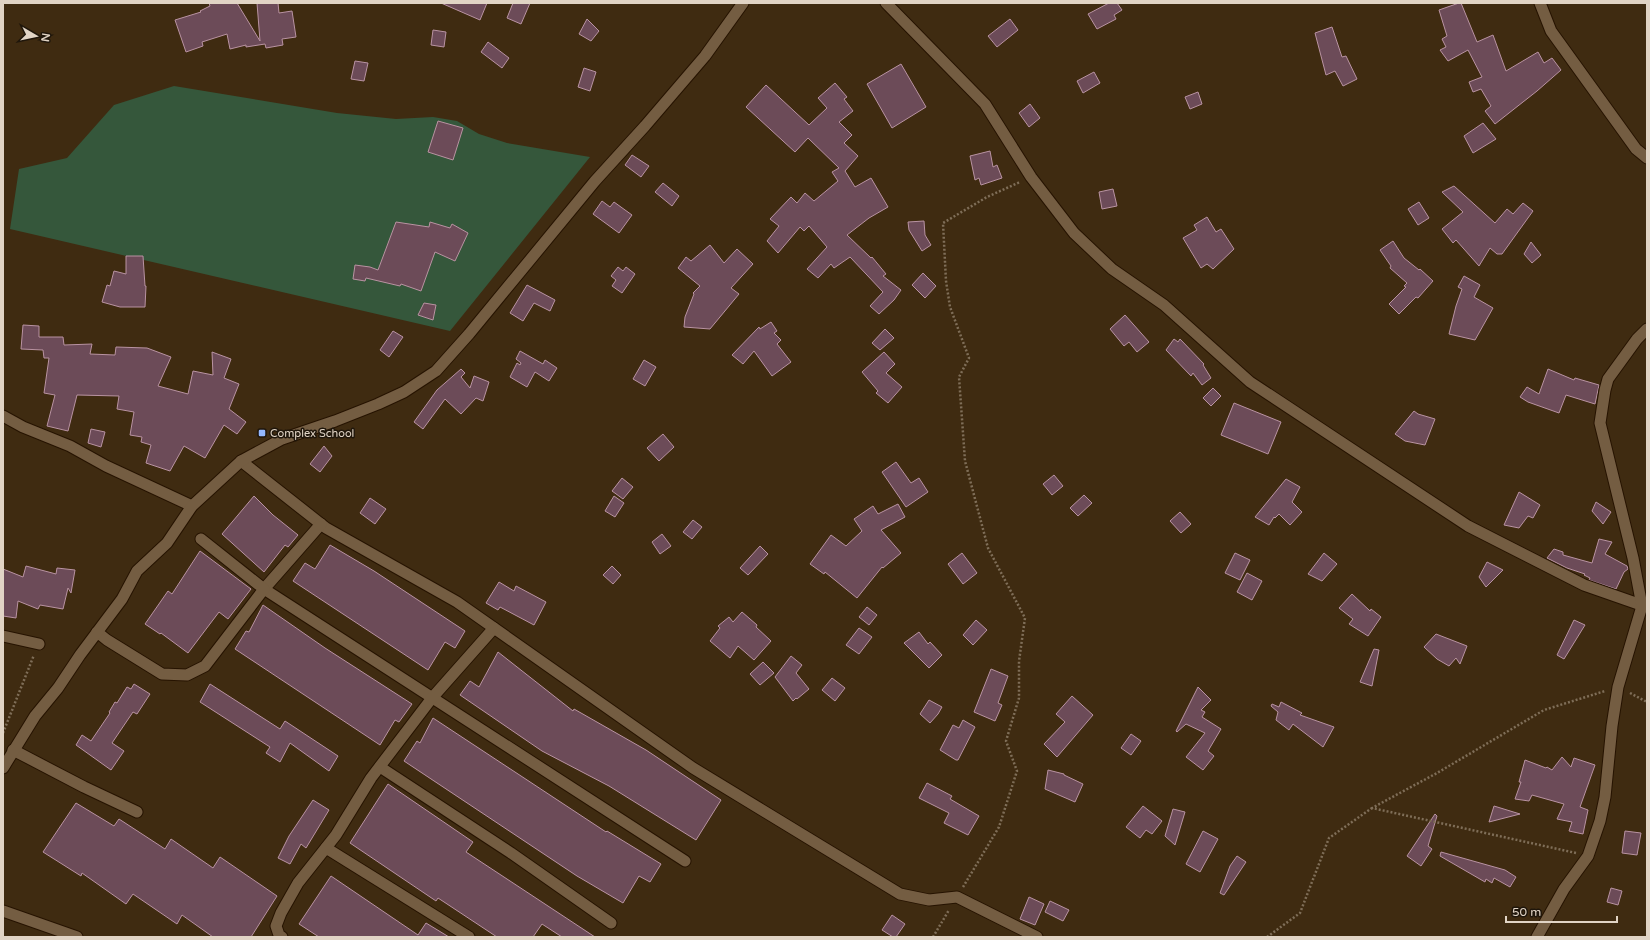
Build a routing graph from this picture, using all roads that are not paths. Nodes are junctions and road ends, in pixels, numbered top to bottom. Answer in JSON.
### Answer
{"nodes":[{"id":1,"x":743,"y":3,"type":"edge"},
{"id":2,"x":886,"y":3,"type":"edge"},
{"id":3,"x":1540,"y":3,"type":"edge"},
{"id":4,"x":1647,"y":158,"type":"edge"},
{"id":5,"x":1647,"y":329,"type":"edge"},
{"id":6,"x":3,"y":416,"type":"edge"},
{"id":7,"x":240,"y":461,"type":"junction"},
{"id":8,"x":192,"y":506,"type":"junction"},
{"id":9,"x":321,"y":524,"type":"junction"},
{"id":10,"x":201,"y":539,"type":"dead end"},
{"id":11,"x":264,"y":589,"type":"junction"},
{"id":12,"x":1645,"y":607,"type":"edge"},
{"id":13,"x":494,"y":628,"type":"junction"},
{"id":14,"x":97,"y":632,"type":"junction"},
{"id":15,"x":3,"y":636,"type":"edge"},
{"id":16,"x":39,"y":644,"type":"road end"},
{"id":17,"x":432,"y":698,"type":"junction"},
{"id":18,"x":13,"y":750,"type":"junction"},
{"id":19,"x":380,"y":767,"type":"junction"},
{"id":20,"x":3,"y":768,"type":"edge"},
{"id":21,"x":137,"y":812,"type":"dead end"},
{"id":22,"x":326,"y":848,"type":"junction"},
{"id":23,"x":685,"y":860,"type":"dead end"},
{"id":24,"x":3,"y":911,"type":"edge"},
{"id":25,"x":611,"y":923,"type":"dead end"},
{"id":26,"x":77,"y":937,"type":"edge"},
{"id":27,"x":282,"y":937,"type":"edge"},
{"id":28,"x":469,"y":937,"type":"edge"},
{"id":29,"x":1037,"y":937,"type":"edge"},
{"id":30,"x":1537,"y":937,"type":"edge"}],
"edges":[{"from":1,"to":7,"type":"street"},
{"from":2,"to":12,"type":"street"},
{"from":3,"to":4,"type":"street"},
{"from":5,"to":12,"type":"street"},
{"from":6,"to":8,"type":"street"},
{"from":7,"to":8,"type":"street"},
{"from":7,"to":9,"type":"street"},
{"from":8,"to":14,"type":"street"},
{"from":9,"to":11,"type":"street"},
{"from":9,"to":13,"type":"street"},
{"from":10,"to":11,"type":"street"},
{"from":11,"to":14,"type":"street"},
{"from":11,"to":17,"type":"street"},
{"from":12,"to":30,"type":"street"},
{"from":13,"to":17,"type":"street"},
{"from":13,"to":29,"type":"street"},
{"from":14,"to":18,"type":"street"},
{"from":15,"to":16,"type":"street"},
{"from":17,"to":19,"type":"street"},
{"from":17,"to":23,"type":"street"},
{"from":18,"to":20,"type":"street"},
{"from":18,"to":21,"type":"street"},
{"from":19,"to":22,"type":"street"},
{"from":19,"to":25,"type":"street"},
{"from":22,"to":27,"type":"street"},
{"from":22,"to":28,"type":"street"},
{"from":24,"to":26,"type":"street"}]}
